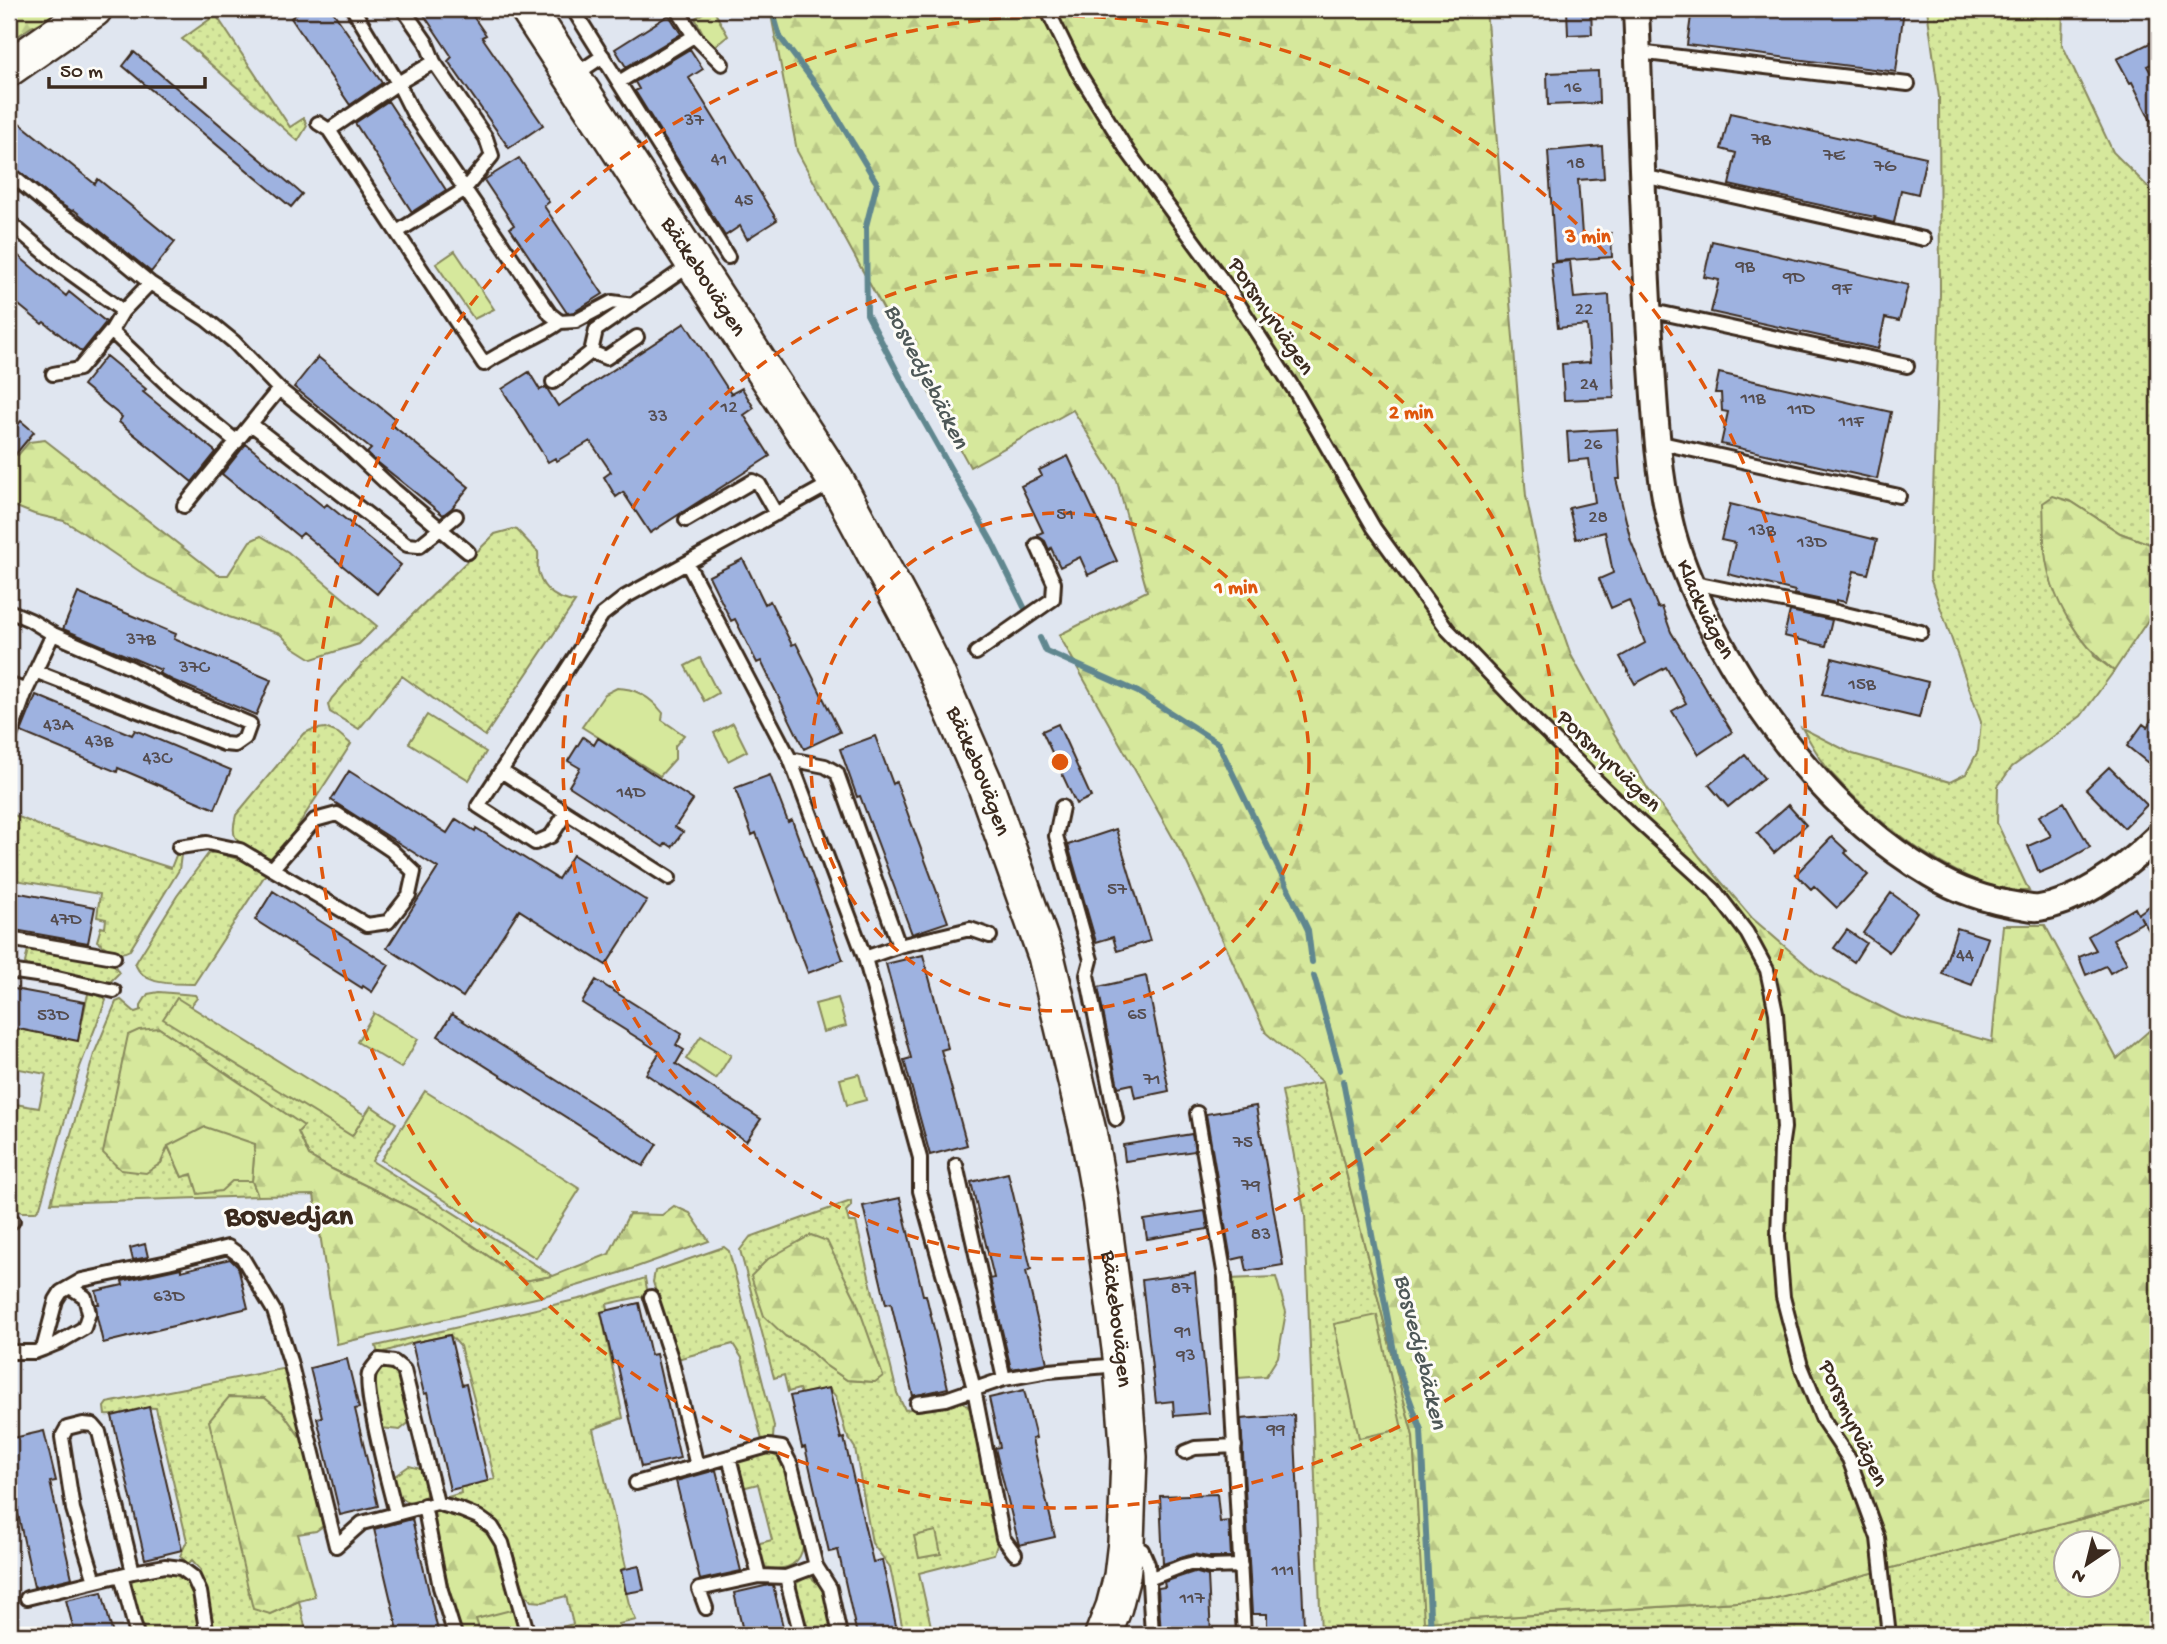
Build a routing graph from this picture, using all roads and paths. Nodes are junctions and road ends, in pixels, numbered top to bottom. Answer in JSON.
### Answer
{"nodes":[{"id":1,"x":94,"y":9,"type":"edge"},
{"id":2,"x":353,"y":9,"type":"edge"},
{"id":3,"x":402,"y":9,"type":"edge"},
{"id":4,"x":528,"y":9,"type":"edge"},
{"id":5,"x":573,"y":9,"type":"edge"},
{"id":6,"x":677,"y":9,"type":"edge"},
{"id":7,"x":1047,"y":9,"type":"edge"},
{"id":8,"x":1636,"y":9,"type":"edge"},
{"id":9,"x":694,"y":36,"type":"junction"},
{"id":10,"x":1638,"y":52,"type":"junction"},
{"id":11,"x":603,"y":57,"type":"junction"},
{"id":12,"x":434,"y":62,"type":"junction"},
{"id":13,"x":722,"y":64,"type":"dead end"},
{"id":14,"x":9,"y":68,"type":"edge"},
{"id":15,"x":572,"y":77,"type":"junction"},
{"id":16,"x":619,"y":82,"type":"junction"},
{"id":17,"x":398,"y":83,"type":"junction"},
{"id":18,"x":1908,"y":84,"type":"dead end"},
{"id":19,"x":9,"y":173,"type":"edge"},
{"id":20,"x":1643,"y":176,"type":"junction"},
{"id":21,"x":464,"y":190,"type":"junction"},
{"id":22,"x":9,"y":222,"type":"edge"},
{"id":23,"x":397,"y":232,"type":"junction"},
{"id":24,"x":1924,"y":239,"type":"dead end"},
{"id":25,"x":728,"y":257,"type":"dead end"},
{"id":26,"x":693,"y":263,"type":"junction"},
{"id":27,"x":150,"y":283,"type":"junction"},
{"id":28,"x":633,"y":305,"type":"junction"},
{"id":29,"x":1648,"y":310,"type":"junction"},
{"id":30,"x":123,"y":311,"type":"junction"},
{"id":31,"x":560,"y":322,"type":"junction"},
{"id":32,"x":111,"y":331,"type":"junction"},
{"id":33,"x":637,"y":337,"type":"dead end"},
{"id":34,"x":591,"y":352,"type":"junction"},
{"id":35,"x":1907,"y":366,"type":"dead end"},
{"id":36,"x":52,"y":373,"type":"dead end"},
{"id":37,"x":553,"y":382,"type":"dead end"},
{"id":38,"x":279,"y":389,"type":"junction"},
{"id":39,"x":251,"y":424,"type":"junction"},
{"id":40,"x":237,"y":442,"type":"junction"},
{"id":41,"x":1657,"y":442,"type":"junction"},
{"id":42,"x":836,"y":481,"type":"junction"},
{"id":43,"x":1899,"y":496,"type":"dead end"},
{"id":44,"x":184,"y":506,"type":"dead end"},
{"id":45,"x":776,"y":514,"type":"junction"},
{"id":46,"x":456,"y":516,"type":"dead end"},
{"id":47,"x":686,"y":520,"type":"dead end"},
{"id":48,"x":442,"y":529,"type":"junction"},
{"id":49,"x":1037,"y":545,"type":"dead end"},
{"id":50,"x":468,"y":552,"type":"dead end"},
{"id":51,"x":687,"y":563,"type":"junction"},
{"id":52,"x":1689,"y":582,"type":"junction"},
{"id":53,"x":9,"y":611,"type":"edge"},
{"id":54,"x":1920,"y":632,"type":"dead end"},
{"id":55,"x":53,"y":634,"type":"junction"},
{"id":56,"x":976,"y":653,"type":"dead end"},
{"id":57,"x":37,"y":672,"type":"junction"},
{"id":58,"x":9,"y":684,"type":"edge"},
{"id":59,"x":26,"y":691,"type":"junction"},
{"id":60,"x":9,"y":739,"type":"edge"},
{"id":61,"x":790,"y":759,"type":"junction"},
{"id":62,"x":501,"y":771,"type":"junction"},
{"id":63,"x":1062,"y":807,"type":"dead end"},
{"id":64,"x":566,"y":813,"type":"junction"},
{"id":65,"x":2158,"y":836,"type":"edge"},
{"id":66,"x":179,"y":847,"type":"dead end"},
{"id":67,"x":272,"y":869,"type":"junction"},
{"id":68,"x":669,"y":878,"type":"dead end"},
{"id":69,"x":990,"y":936,"type":"dead end"},
{"id":70,"x":9,"y":939,"type":"edge"},
{"id":71,"x":899,"y":946,"type":"junction"},
{"id":72,"x":114,"y":957,"type":"dead end"},
{"id":73,"x":865,"y":958,"type":"junction"},
{"id":74,"x":9,"y":971,"type":"edge"},
{"id":75,"x":114,"y":991,"type":"dead end"},
{"id":76,"x":1197,"y":1113,"type":"dead end"},
{"id":77,"x":1116,"y":1119,"type":"dead end"},
{"id":78,"x":956,"y":1165,"type":"dead end"},
{"id":79,"x":70,"y":1287,"type":"junction"},
{"id":80,"x":651,"y":1297,"type":"dead end"},
{"id":81,"x":43,"y":1349,"type":"junction"},
{"id":82,"x":9,"y":1352,"type":"edge"},
{"id":83,"x":1122,"y":1364,"type":"junction"},
{"id":84,"x":1004,"y":1379,"type":"junction"},
{"id":85,"x":974,"y":1390,"type":"junction"},
{"id":86,"x":917,"y":1403,"type":"dead end"},
{"id":87,"x":1235,"y":1447,"type":"junction"},
{"id":88,"x":1185,"y":1452,"type":"dead end"},
{"id":89,"x":729,"y":1457,"type":"junction"},
{"id":90,"x":697,"y":1466,"type":"junction"},
{"id":91,"x":636,"y":1483,"type":"dead end"},
{"id":92,"x":431,"y":1504,"type":"junction"},
{"id":93,"x":396,"y":1513,"type":"junction"},
{"id":94,"x":1126,"y":1542,"type":"junction"},
{"id":95,"x":1015,"y":1555,"type":"dead end"},
{"id":96,"x":816,"y":1566,"type":"junction"},
{"id":97,"x":1241,"y":1566,"type":"junction"},
{"id":98,"x":127,"y":1573,"type":"junction"},
{"id":99,"x":759,"y":1576,"type":"junction"},
{"id":100,"x":786,"y":1577,"type":"junction"},
{"id":101,"x":1149,"y":1579,"type":"junction"},
{"id":102,"x":95,"y":1581,"type":"junction"},
{"id":103,"x":27,"y":1598,"type":"dead end"},
{"id":104,"x":706,"y":1608,"type":"dead end"},
{"id":105,"x":137,"y":1635,"type":"edge"},
{"id":106,"x":207,"y":1635,"type":"edge"},
{"id":107,"x":455,"y":1635,"type":"edge"},
{"id":108,"x":526,"y":1635,"type":"edge"},
{"id":109,"x":801,"y":1635,"type":"edge"},
{"id":110,"x":840,"y":1635,"type":"edge"},
{"id":111,"x":1103,"y":1635,"type":"edge"},
{"id":112,"x":1152,"y":1635,"type":"edge"},
{"id":113,"x":1244,"y":1635,"type":"edge"},
{"id":114,"x":1889,"y":1635,"type":"edge"}],
"edges":[{"from":1,"to":14,"type":"street"},
{"from":2,"to":17,"type":"lane"},
{"from":3,"to":12,"type":"lane"},
{"from":4,"to":15,"type":"street","name":"Bäckebovägen"},
{"from":5,"to":11,"type":"lane"},
{"from":6,"to":9,"type":"lane"},
{"from":7,"to":114,"type":"lane","name":"Porsmyrvägen"},
{"from":8,"to":10,"type":"street","name":"Klackvägen"},
{"from":9,"to":13,"type":"lane"},
{"from":9,"to":16,"type":"lane"},
{"from":10,"to":18,"type":"lane"},
{"from":10,"to":20,"type":"street","name":"Klackvägen"},
{"from":11,"to":15,"type":"lane"},
{"from":11,"to":16,"type":"lane"},
{"from":12,"to":17,"type":"lane"},
{"from":12,"to":21,"type":"lane"},
{"from":15,"to":26,"type":"street","name":"Bäckebovägen"},
{"from":16,"to":25,"type":"lane"},
{"from":17,"to":21,"type":"lane"},
{"from":17,"to":23,"type":"lane"},
{"from":19,"to":27,"type":"lane"},
{"from":20,"to":24,"type":"lane"},
{"from":20,"to":29,"type":"street","name":"Klackvägen"},
{"from":21,"to":23,"type":"lane"},
{"from":21,"to":31,"type":"lane"},
{"from":22,"to":30,"type":"lane"},
{"from":23,"to":31,"type":"lane"},
{"from":26,"to":28,"type":"lane"},
{"from":26,"to":42,"type":"street","name":"Bäckebovägen"},
{"from":27,"to":30,"type":"lane"},
{"from":27,"to":38,"type":"lane"},
{"from":28,"to":31,"type":"lane"},
{"from":28,"to":34,"type":"lane"},
{"from":29,"to":35,"type":"lane"},
{"from":29,"to":41,"type":"street","name":"Klackvägen"},
{"from":30,"to":32,"type":"lane"},
{"from":32,"to":36,"type":"lane"},
{"from":32,"to":40,"type":"lane"},
{"from":33,"to":34,"type":"lane"},
{"from":34,"to":37,"type":"lane"},
{"from":38,"to":39,"type":"lane"},
{"from":38,"to":48,"type":"lane"},
{"from":39,"to":40,"type":"lane"},
{"from":39,"to":48,"type":"lane"},
{"from":40,"to":44,"type":"lane"},
{"from":41,"to":43,"type":"lane"},
{"from":41,"to":52,"type":"street","name":"Klackvägen"},
{"from":42,"to":45,"type":"lane"},
{"from":42,"to":83,"type":"street","name":"Bäckebovägen"},
{"from":45,"to":47,"type":"lane"},
{"from":45,"to":51,"type":"lane"},
{"from":46,"to":48,"type":"lane"},
{"from":48,"to":50,"type":"lane"},
{"from":49,"to":56,"type":"lane"},
{"from":51,"to":61,"type":"lane"},
{"from":51,"to":62,"type":"lane"},
{"from":52,"to":54,"type":"lane"},
{"from":52,"to":65,"type":"street","name":"Klackvägen"},
{"from":53,"to":55,"type":"lane"},
{"from":55,"to":57,"type":"lane"},
{"from":55,"to":57,"type":"lane"},
{"from":57,"to":59,"type":"lane"},
{"from":58,"to":59,"type":"lane"},
{"from":59,"to":60,"type":"lane"},
{"from":61,"to":71,"type":"lane"},
{"from":61,"to":73,"type":"lane"},
{"from":62,"to":64,"type":"lane"},
{"from":62,"to":64,"type":"lane"},
{"from":63,"to":77,"type":"lane"},
{"from":64,"to":68,"type":"lane"},
{"from":66,"to":67,"type":"lane"},
{"from":67,"to":67,"type":"lane"},
{"from":69,"to":71,"type":"lane"},
{"from":70,"to":72,"type":"lane"},
{"from":71,"to":73,"type":"lane"},
{"from":73,"to":85,"type":"lane"},
{"from":74,"to":75,"type":"lane"},
{"from":76,"to":87,"type":"lane"},
{"from":78,"to":84,"type":"lane"},
{"from":79,"to":81,"type":"lane"},
{"from":79,"to":81,"type":"lane"},
{"from":79,"to":93,"type":"lane"},
{"from":80,"to":90,"type":"lane"},
{"from":81,"to":82,"type":"lane"},
{"from":83,"to":84,"type":"lane"},
{"from":83,"to":94,"type":"street","name":"Bäckebovägen"},
{"from":84,"to":85,"type":"lane"},
{"from":85,"to":86,"type":"lane"},
{"from":85,"to":95,"type":"lane"},
{"from":87,"to":88,"type":"lane"},
{"from":87,"to":97,"type":"lane"},
{"from":89,"to":90,"type":"lane"},
{"from":89,"to":96,"type":"lane"},
{"from":89,"to":99,"type":"lane"},
{"from":90,"to":91,"type":"lane"},
{"from":92,"to":93,"type":"lane"},
{"from":92,"to":93,"type":"lane"},
{"from":92,"to":107,"type":"lane"},
{"from":92,"to":108,"type":"lane"},
{"from":94,"to":101,"type":"lane"},
{"from":94,"to":111,"type":"street","name":"Bäckebovägen"},
{"from":96,"to":100,"type":"lane"},
{"from":96,"to":110,"type":"lane"},
{"from":97,"to":101,"type":"lane"},
{"from":97,"to":113,"type":"lane"},
{"from":98,"to":102,"type":"lane"},
{"from":98,"to":102,"type":"lane"},
{"from":98,"to":105,"type":"lane"},
{"from":98,"to":106,"type":"lane"},
{"from":99,"to":100,"type":"lane"},
{"from":99,"to":104,"type":"lane"},
{"from":100,"to":109,"type":"lane"},
{"from":101,"to":112,"type":"lane"},
{"from":102,"to":103,"type":"lane"}]}
